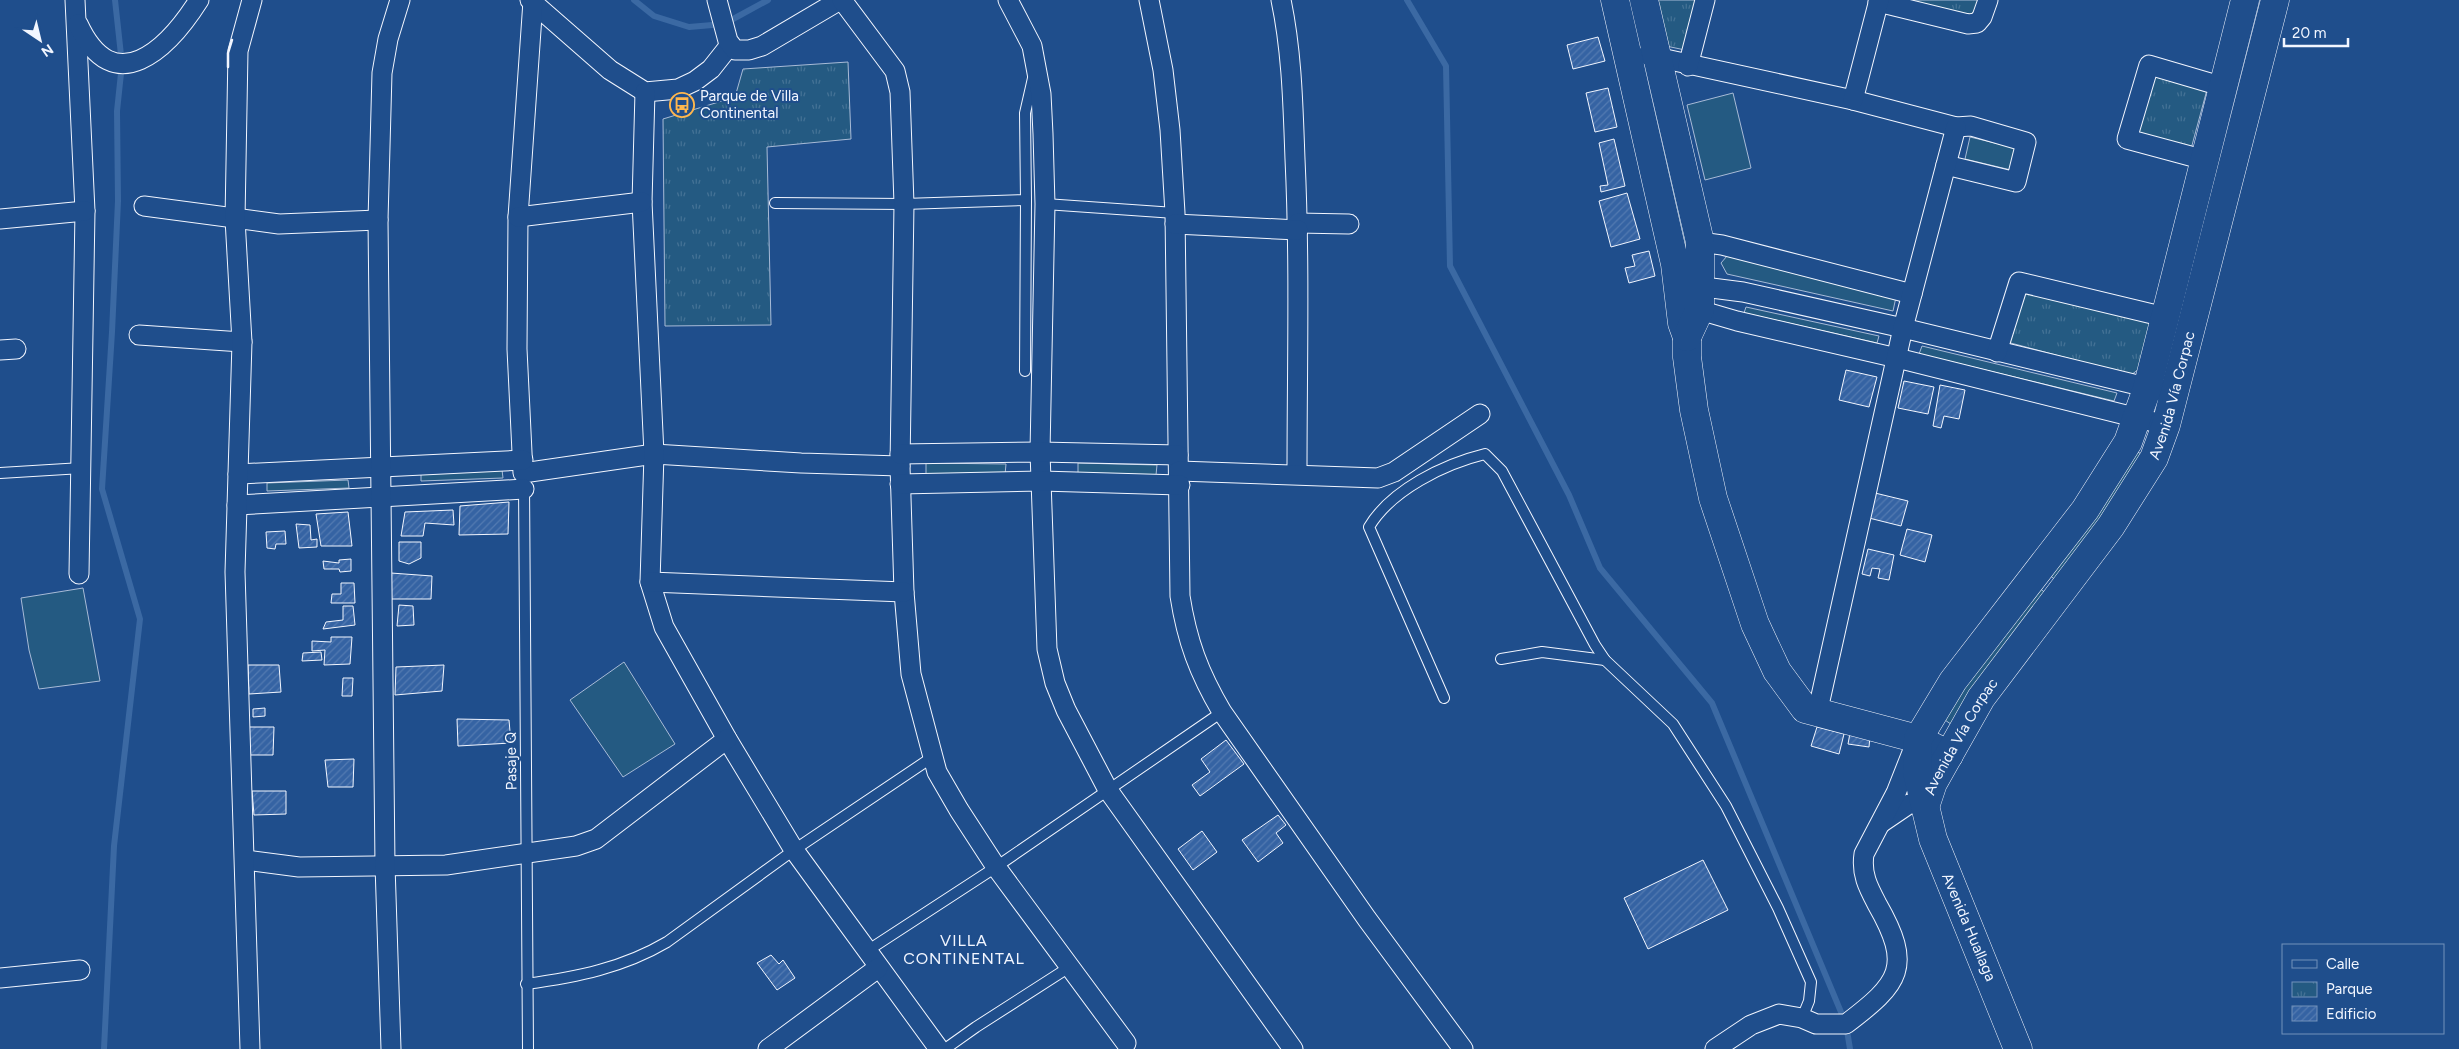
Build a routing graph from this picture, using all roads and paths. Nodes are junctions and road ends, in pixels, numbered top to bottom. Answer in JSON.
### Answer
{"nodes":[{"id":1,"x":199,"y":0,"type":"edge"},
{"id":2,"x":252,"y":0,"type":"edge"},
{"id":3,"x":400,"y":0,"type":"edge"},
{"id":4,"x":841,"y":0,"type":"edge"},
{"id":5,"x":1008,"y":0,"type":"edge"},
{"id":6,"x":1149,"y":0,"type":"edge"},
{"id":7,"x":1281,"y":0,"type":"edge"},
{"id":8,"x":1615,"y":0,"type":"edge"},
{"id":9,"x":1644,"y":0,"type":"edge"},
{"id":10,"x":1705,"y":0,"type":"edge"},
{"id":11,"x":1988,"y":0,"type":"edge"},
{"id":12,"x":2245,"y":0,"type":"edge"},
{"id":13,"x":2275,"y":0,"type":"edge"},
{"id":14,"x":532,"y":1,"type":"edge"},
{"id":15,"x":719,"y":1,"type":"edge"},
{"id":16,"x":1879,"y":1,"type":"edge"},
{"id":17,"x":74,"y":8,"type":"edge"},
{"id":18,"x":729,"y":43,"type":"junction"},
{"id":19,"x":1628,"y":54,"type":"junction"},
{"id":20,"x":1656,"y":56,"type":"junction"},
{"id":21,"x":1037,"y":64,"type":"junction"},
{"id":22,"x":1688,"y":66,"type":"junction"},
{"id":23,"x":2224,"y":87,"type":"junction"},
{"id":24,"x":645,"y":92,"type":"junction"},
{"id":25,"x":1854,"y":100,"type":"junction"},
{"id":26,"x":1956,"y":127,"type":"junction"},
{"id":27,"x":2205,"y":160,"type":"junction"},
{"id":28,"x":1946,"y":165,"type":"junction"},
{"id":29,"x":1026,"y":200,"type":"junction"},
{"id":30,"x":642,"y":202,"type":"junction"},
{"id":31,"x":775,"y":203,"type":"dead end"},
{"id":32,"x":904,"y":204,"type":"junction"},
{"id":33,"x":1045,"y":204,"type":"junction"},
{"id":34,"x":144,"y":206,"type":"dead end"},
{"id":35,"x":85,"y":211,"type":"junction"},
{"id":36,"x":518,"y":217,"type":"junction"},
{"id":37,"x":1175,"y":218,"type":"junction"},
{"id":38,"x":0,"y":219,"type":"edge"},
{"id":39,"x":235,"y":220,"type":"junction"},
{"id":40,"x":378,"y":220,"type":"junction"},
{"id":41,"x":1348,"y":224,"type":"dead end"},
{"id":42,"x":1298,"y":226,"type":"junction"},
{"id":43,"x":1700,"y":242,"type":"junction"},
{"id":44,"x":1912,"y":294,"type":"junction"},
{"id":45,"x":1690,"y":296,"type":"junction"},
{"id":46,"x":2165,"y":317,"type":"junction"},
{"id":47,"x":1903,"y":328,"type":"junction"},
{"id":48,"x":139,"y":335,"type":"dead end"},
{"id":49,"x":242,"y":342,"type":"junction"},
{"id":50,"x":1997,"y":352,"type":"junction"},
{"id":51,"x":1897,"y":358,"type":"junction"},
{"id":52,"x":1024,"y":370,"type":"dead end"},
{"id":53,"x":2147,"y":389,"type":"junction"},
{"id":54,"x":2174,"y":393,"type":"junction"},
{"id":55,"x":1480,"y":414,"type":"dead end"},
{"id":56,"x":2138,"y":418,"type":"junction"},
{"id":57,"x":2166,"y":425,"type":"junction"},
{"id":58,"x":1040,"y":452,"type":"junction"},
{"id":59,"x":654,"y":454,"type":"junction"},
{"id":60,"x":381,"y":466,"type":"junction"},
{"id":61,"x":82,"y":468,"type":"junction"},
{"id":62,"x":900,"y":468,"type":"junction"},
{"id":63,"x":1179,"y":470,"type":"junction"},
{"id":64,"x":0,"y":474,"type":"edge"},
{"id":65,"x":238,"y":474,"type":"junction"},
{"id":66,"x":523,"y":474,"type":"junction"},
{"id":67,"x":1297,"y":474,"type":"junction"},
{"id":68,"x":1041,"y":481,"type":"junction"},
{"id":69,"x":382,"y":497,"type":"junction"},
{"id":70,"x":237,"y":505,"type":"junction"},
{"id":71,"x":79,"y":574,"type":"dead end"},
{"id":72,"x":650,"y":582,"type":"junction"},
{"id":73,"x":904,"y":592,"type":"junction"},
{"id":74,"x":1501,"y":659,"type":"dead end"},
{"id":75,"x":1605,"y":660,"type":"junction"},
{"id":76,"x":1444,"y":698,"type":"dead end"},
{"id":77,"x":1222,"y":712,"type":"junction"},
{"id":78,"x":1817,"y":714,"type":"junction"},
{"id":79,"x":727,"y":739,"type":"junction"},
{"id":80,"x":1918,"y":740,"type":"junction"},
{"id":81,"x":1949,"y":755,"type":"junction"},
{"id":82,"x":934,"y":756,"type":"junction"},
{"id":83,"x":1108,"y":790,"type":"junction"},
{"id":84,"x":1926,"y":804,"type":"junction"},
{"id":85,"x":1878,"y":825,"type":"junction"},
{"id":86,"x":794,"y":850,"type":"junction"},
{"id":87,"x":527,"y":853,"type":"junction"},
{"id":88,"x":246,"y":860,"type":"junction"},
{"id":89,"x":385,"y":865,"type":"junction"},
{"id":90,"x":996,"y":867,"type":"junction"},
{"id":91,"x":867,"y":951,"type":"junction"},
{"id":92,"x":1071,"y":966,"type":"junction"},
{"id":93,"x":878,"y":968,"type":"junction"},
{"id":94,"x":80,"y":970,"type":"dead end"},
{"id":95,"x":0,"y":978,"type":"edge"},
{"id":96,"x":526,"y":984,"type":"junction"},
{"id":97,"x":1802,"y":1018,"type":"junction"},
{"id":98,"x":1126,"y":1043,"type":"dead end"},
{"id":99,"x":250,"y":1049,"type":"edge"},
{"id":100,"x":391,"y":1049,"type":"edge"},
{"id":101,"x":528,"y":1049,"type":"edge"},
{"id":102,"x":768,"y":1049,"type":"edge"},
{"id":103,"x":940,"y":1049,"type":"edge"},
{"id":104,"x":945,"y":1049,"type":"edge"},
{"id":105,"x":1293,"y":1049,"type":"edge"},
{"id":106,"x":1463,"y":1049,"type":"edge"},
{"id":107,"x":1715,"y":1049,"type":"edge"},
{"id":108,"x":2018,"y":1049,"type":"edge"}],
"edges":[{"from":1,"to":17,"type":"street"},
{"from":2,"to":39,"type":"street"},
{"from":3,"to":40,"type":"street"},
{"from":4,"to":18,"type":"street"},
{"from":4,"to":32,"type":"street"},
{"from":5,"to":21,"type":"street"},
{"from":6,"to":37,"type":"street"},
{"from":7,"to":42,"type":"street"},
{"from":8,"to":19,"type":"main road"},
{"from":9,"to":20,"type":"main road"},
{"from":10,"to":22,"type":"street"},
{"from":11,"to":16,"type":"street"},
{"from":12,"to":23,"type":"main road","name":"Avenida Vía Corpac"},
{"from":13,"to":54,"type":"main road","name":"Avenida Vía Corpac"},
{"from":14,"to":24,"type":"street"},
{"from":14,"to":36,"type":"street"},
{"from":15,"to":18,"type":"street"},
{"from":16,"to":25,"type":"street"},
{"from":17,"to":35,"type":"street"},
{"from":18,"to":24,"type":"street"},
{"from":19,"to":20,"type":"street"},
{"from":19,"to":45,"type":"main road"},
{"from":20,"to":22,"type":"street"},
{"from":20,"to":43,"type":"main road"},
{"from":21,"to":29,"type":"lane"},
{"from":21,"to":33,"type":"street"},
{"from":22,"to":25,"type":"street"},
{"from":23,"to":27,"type":"main road","name":"Avenida Vía Corpac"},
{"from":23,"to":27,"type":"street"},
{"from":24,"to":30,"type":"street"},
{"from":25,"to":26,"type":"street"},
{"from":26,"to":28,"type":"street"},
{"from":26,"to":28,"type":"street"},
{"from":27,"to":46,"type":"main road","name":"Avenida Vía Corpac"},
{"from":28,"to":44,"type":"street"},
{"from":29,"to":32,"type":"lane"},
{"from":29,"to":52,"type":"lane"},
{"from":30,"to":36,"type":"street"},
{"from":30,"to":59,"type":"street"},
{"from":31,"to":32,"type":"lane"},
{"from":32,"to":62,"type":"street"},
{"from":33,"to":37,"type":"lane"},
{"from":33,"to":58,"type":"street"},
{"from":34,"to":39,"type":"street"},
{"from":35,"to":38,"type":"street"},
{"from":35,"to":61,"type":"street"},
{"from":36,"to":66,"type":"street"},
{"from":37,"to":42,"type":"street"},
{"from":37,"to":63,"type":"street"},
{"from":39,"to":40,"type":"street"},
{"from":39,"to":49,"type":"street"},
{"from":40,"to":60,"type":"street"},
{"from":41,"to":42,"type":"street"},
{"from":42,"to":67,"type":"street"},
{"from":43,"to":44,"type":"street"},
{"from":43,"to":45,"type":"main road"},
{"from":44,"to":47,"type":"street"},
{"from":45,"to":47,"type":"street"},
{"from":45,"to":51,"type":"street"},
{"from":45,"to":78,"type":"main road"},
{"from":46,"to":50,"type":"street"},
{"from":46,"to":53,"type":"main road","name":"Avenida Vía Corpac"},
{"from":47,"to":50,"type":"street"},
{"from":47,"to":51,"type":"street"},
{"from":48,"to":49,"type":"street"},
{"from":49,"to":65,"type":"street"},
{"from":50,"to":53,"type":"street"},
{"from":51,"to":56,"type":"street"},
{"from":51,"to":78,"type":"street"},
{"from":53,"to":54,"type":"street"},
{"from":53,"to":56,"type":"main road","name":"Avenida Vía Corpac"},
{"from":54,"to":57,"type":"main road","name":"Avenida Vía Corpac"},
{"from":55,"to":67,"type":"street"},
{"from":56,"to":57,"type":"street"},
{"from":56,"to":80,"type":"main road","name":"Avenida Vía Corpac"},
{"from":57,"to":81,"type":"main road","name":"Avenida Vía Corpac"},
{"from":58,"to":62,"type":"street"},
{"from":58,"to":63,"type":"street"},
{"from":58,"to":68,"type":"street"},
{"from":59,"to":62,"type":"street"},
{"from":59,"to":66,"type":"street"},
{"from":59,"to":72,"type":"street"},
{"from":60,"to":65,"type":"street"},
{"from":60,"to":66,"type":"street"},
{"from":60,"to":69,"type":"street"},
{"from":61,"to":64,"type":"lane"},
{"from":61,"to":71,"type":"street"},
{"from":62,"to":68,"type":"street"},
{"from":62,"to":73,"type":"street"},
{"from":63,"to":67,"type":"street"},
{"from":63,"to":68,"type":"street"},
{"from":63,"to":77,"type":"street"},
{"from":65,"to":70,"type":"street"},
{"from":66,"to":69,"type":"street"},
{"from":66,"to":87,"type":"lane","name":"Pasaje Q"},
{"from":68,"to":83,"type":"street"},
{"from":69,"to":70,"type":"street"},
{"from":69,"to":89,"type":"street"},
{"from":70,"to":88,"type":"street"},
{"from":72,"to":73,"type":"street"},
{"from":72,"to":79,"type":"street"},
{"from":73,"to":82,"type":"street"},
{"from":74,"to":75,"type":"lane"},
{"from":75,"to":76,"type":"lane"},
{"from":75,"to":97,"type":"lane"},
{"from":77,"to":83,"type":"lane"},
{"from":77,"to":106,"type":"street"},
{"from":78,"to":80,"type":"main road"},
{"from":79,"to":86,"type":"street"},
{"from":79,"to":87,"type":"street"},
{"from":80,"to":81,"type":"main road"},
{"from":80,"to":84,"type":"main road","name":"Avenida Vía Corpac"},
{"from":80,"to":85,"type":"street"},
{"from":81,"to":84,"type":"main road","name":"Avenida Vía Corpac"},
{"from":82,"to":86,"type":"lane"},
{"from":82,"to":90,"type":"street"},
{"from":83,"to":90,"type":"lane"},
{"from":83,"to":105,"type":"street"},
{"from":84,"to":85,"type":"street"},
{"from":84,"to":108,"type":"main road","name":"Avenida Huallaga"},
{"from":85,"to":97,"type":"street"},
{"from":86,"to":91,"type":"street"},
{"from":86,"to":96,"type":"lane"},
{"from":87,"to":89,"type":"street"},
{"from":87,"to":96,"type":"lane","name":"Pasaje Q"},
{"from":88,"to":89,"type":"street"},
{"from":88,"to":99,"type":"street"},
{"from":89,"to":100,"type":"street"},
{"from":90,"to":91,"type":"lane"},
{"from":90,"to":92,"type":"street"},
{"from":91,"to":93,"type":"street"},
{"from":92,"to":98,"type":"street"},
{"from":92,"to":104,"type":"lane"},
{"from":93,"to":102,"type":"street"},
{"from":93,"to":103,"type":"street"},
{"from":94,"to":95,"type":"street"},
{"from":96,"to":101,"type":"lane","name":"Pasaje Q"},
{"from":97,"to":107,"type":"street"}]}
